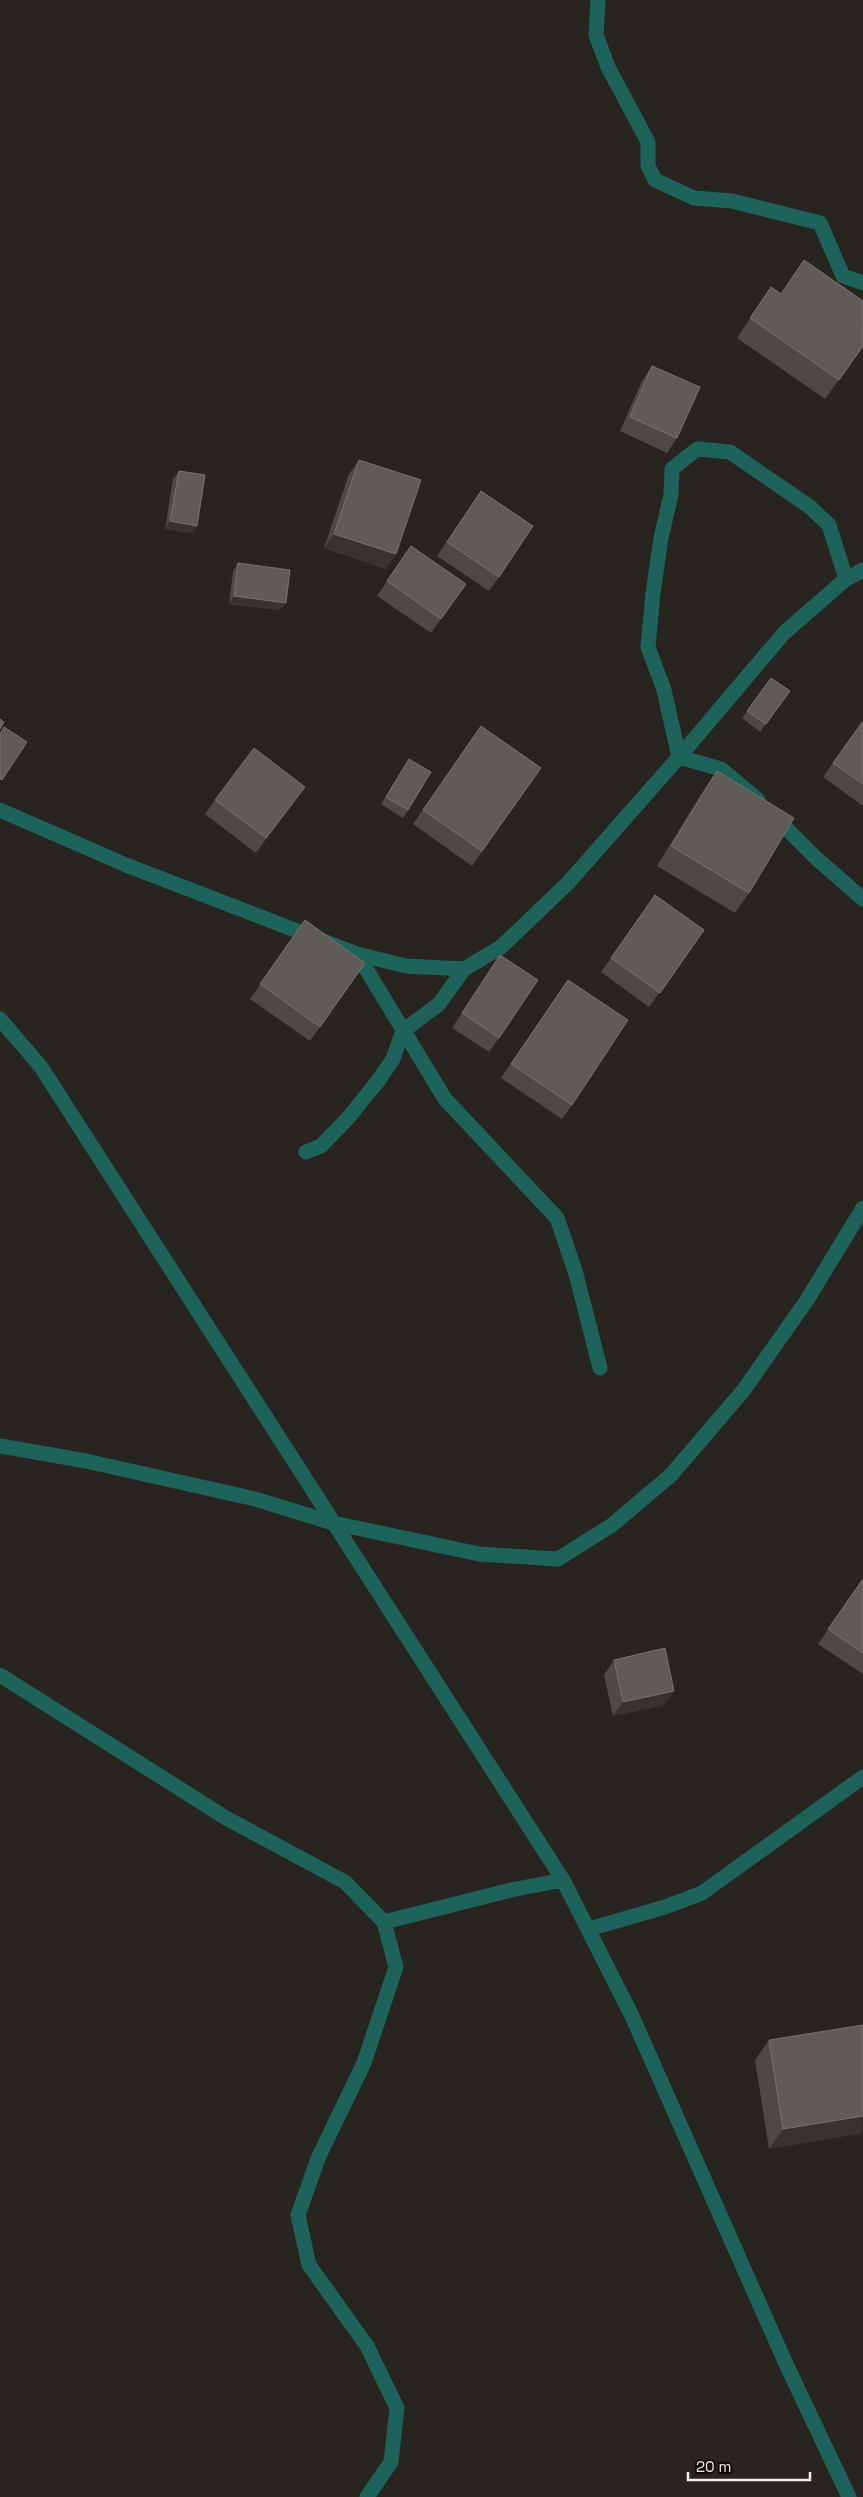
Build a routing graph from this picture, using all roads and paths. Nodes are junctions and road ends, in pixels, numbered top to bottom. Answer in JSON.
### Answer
{"nodes":[{"id":1,"x":598,"y":0,"type":"edge"},
{"id":2,"x":863,"y":283,"type":"edge"},
{"id":3,"x":863,"y":570,"type":"edge"},
{"id":4,"x":846,"y":579,"type":"junction"},
{"id":5,"x":679,"y":757,"type":"junction"},
{"id":6,"x":0,"y":810,"type":"edge"},
{"id":7,"x":863,"y":899,"type":"edge"},
{"id":8,"x":358,"y":954,"type":"junction"},
{"id":9,"x":464,"y":968,"type":"junction"},
{"id":10,"x":0,"y":1019,"type":"edge"},
{"id":11,"x":403,"y":1031,"type":"junction"},
{"id":12,"x":306,"y":1152,"type":"dead end"},
{"id":13,"x":863,"y":1208,"type":"edge"},
{"id":14,"x":600,"y":1368,"type":"dead end"},
{"id":15,"x":0,"y":1446,"type":"edge"},
{"id":16,"x":333,"y":1523,"type":"junction"},
{"id":17,"x":0,"y":1675,"type":"edge"},
{"id":18,"x":863,"y":1777,"type":"edge"},
{"id":19,"x":563,"y":1880,"type":"junction"},
{"id":20,"x":384,"y":1922,"type":"junction"},
{"id":21,"x":589,"y":1929,"type":"junction"},
{"id":22,"x":367,"y":2497,"type":"edge"},
{"id":23,"x":848,"y":2497,"type":"edge"}],
"edges":[{"from":1,"to":2,"type":"street"},
{"from":3,"to":4,"type":"street"},
{"from":4,"to":5,"type":"street"},
{"from":4,"to":5,"type":"street"},
{"from":5,"to":7,"type":"street"},
{"from":5,"to":9,"type":"street"},
{"from":6,"to":8,"type":"street"},
{"from":8,"to":9,"type":"street"},
{"from":8,"to":11,"type":"street"},
{"from":9,"to":11,"type":"street"},
{"from":10,"to":16,"type":"street"},
{"from":11,"to":12,"type":"street"},
{"from":11,"to":14,"type":"street"},
{"from":13,"to":16,"type":"street"},
{"from":15,"to":16,"type":"street"},
{"from":16,"to":19,"type":"street"},
{"from":17,"to":20,"type":"street"},
{"from":18,"to":21,"type":"street"},
{"from":19,"to":20,"type":"street"},
{"from":19,"to":21,"type":"street"},
{"from":20,"to":22,"type":"street"},
{"from":21,"to":23,"type":"street"}]}
